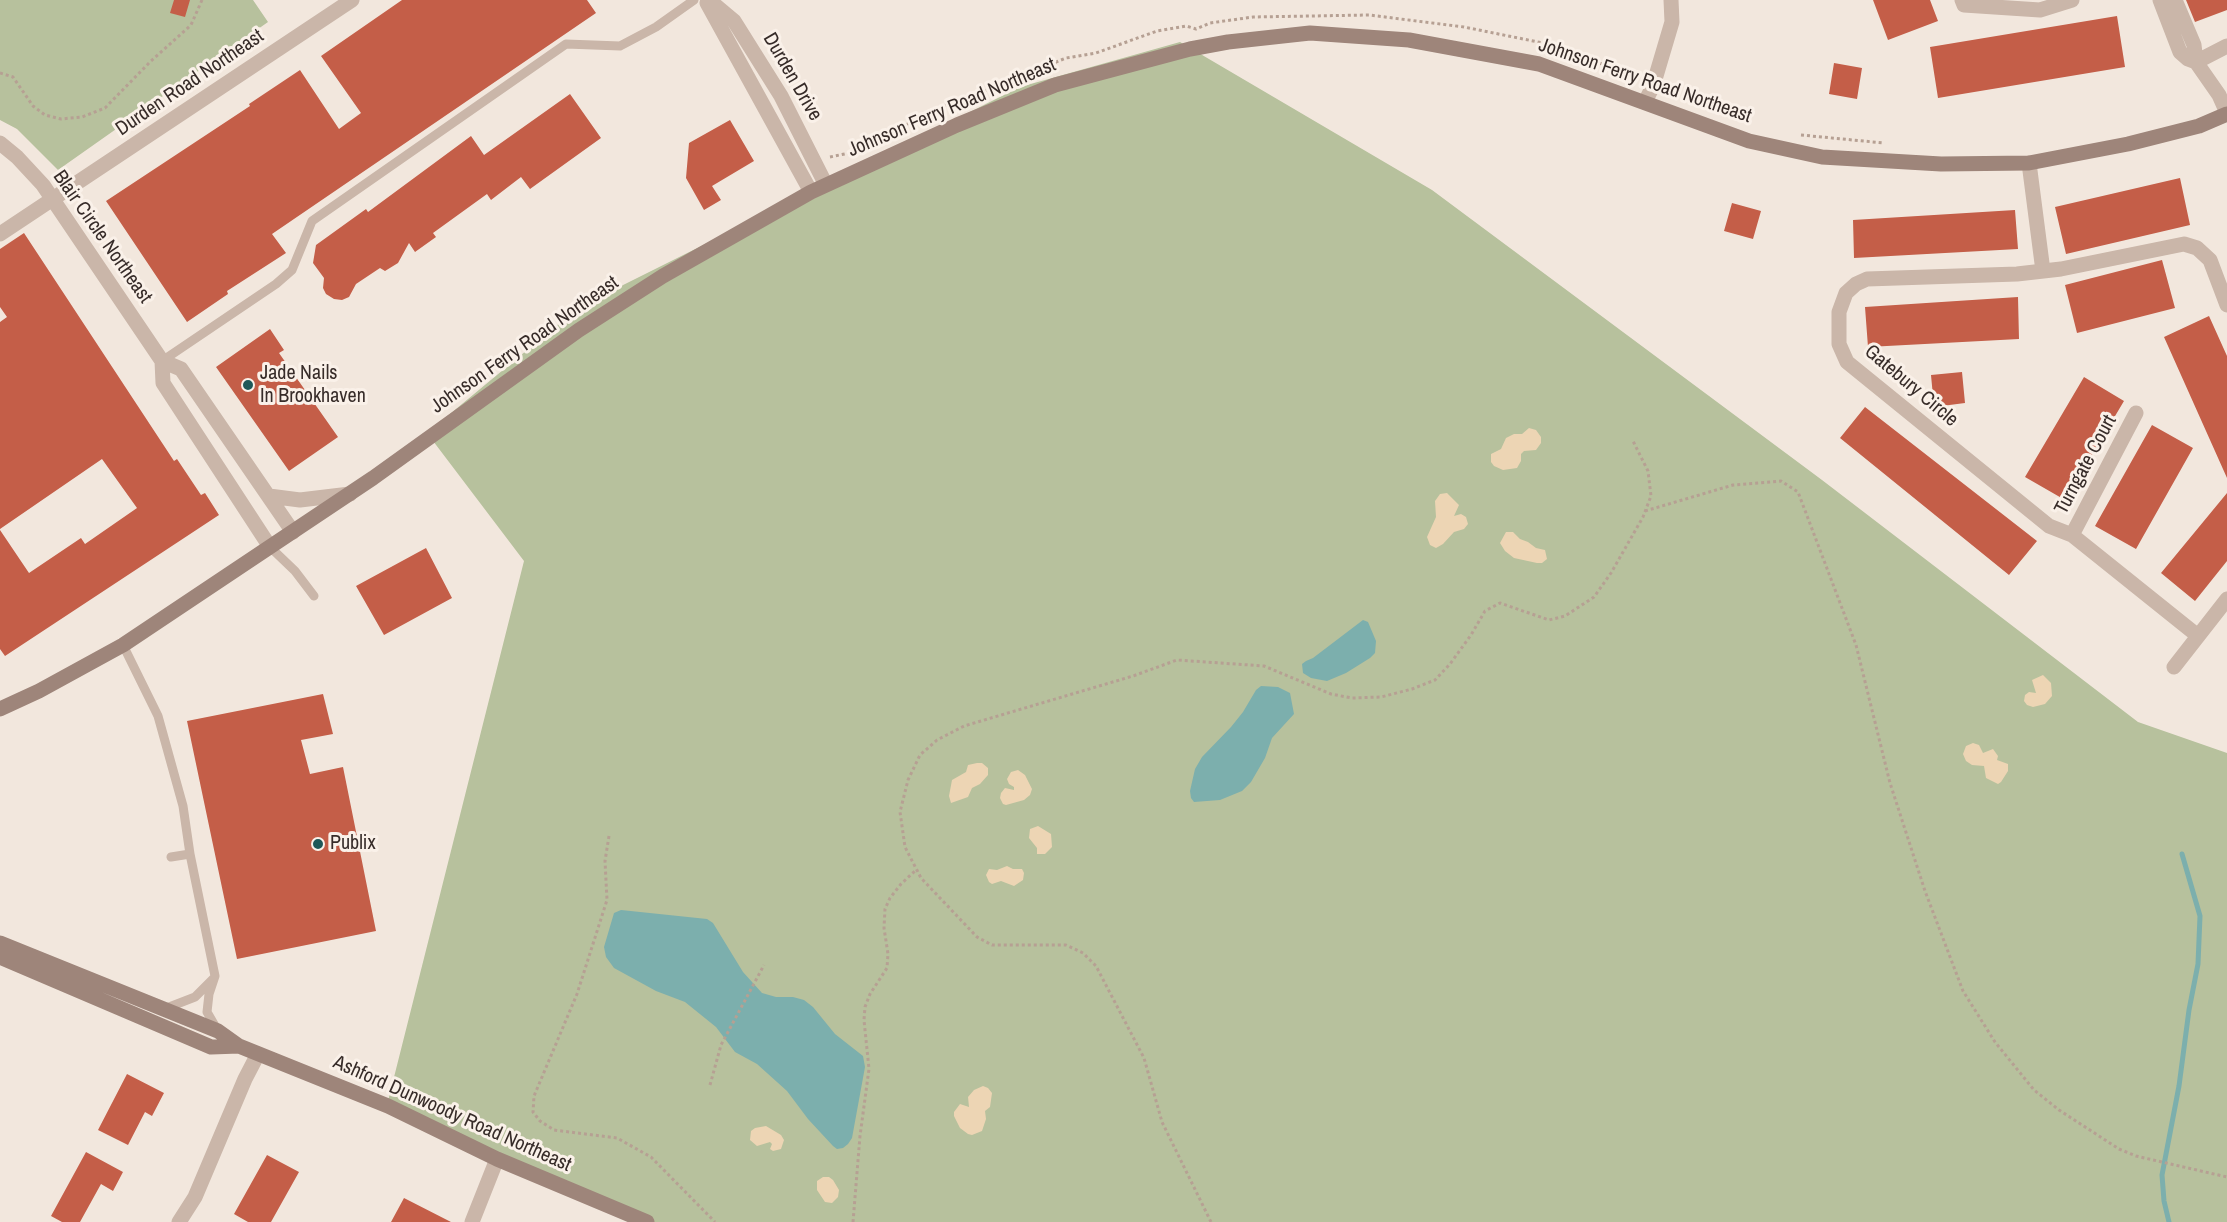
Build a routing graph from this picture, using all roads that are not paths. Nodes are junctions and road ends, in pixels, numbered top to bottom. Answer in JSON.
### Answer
{"nodes":[{"id":1,"x":352,"y":0,"type":"edge"},
{"id":2,"x":694,"y":0,"type":"edge"},
{"id":3,"x":707,"y":0,"type":"edge"},
{"id":4,"x":1671,"y":0,"type":"edge"},
{"id":5,"x":1962,"y":0,"type":"edge"},
{"id":6,"x":2072,"y":0,"type":"edge"},
{"id":7,"x":2160,"y":0,"type":"edge"},
{"id":8,"x":2175,"y":0,"type":"edge"},
{"id":9,"x":2179,"y":28,"type":"junction"},
{"id":10,"x":2227,"y":46,"type":"edge"},
{"id":11,"x":2196,"y":62,"type":"junction"},
{"id":12,"x":1645,"y":102,"type":"junction"},
{"id":13,"x":2227,"y":114,"type":"edge"},
{"id":14,"x":0,"y":143,"type":"edge"},
{"id":15,"x":2029,"y":163,"type":"junction"},
{"id":16,"x":826,"y":185,"type":"junction"},
{"id":17,"x":811,"y":192,"type":"junction"},
{"id":18,"x":51,"y":200,"type":"junction"},
{"id":19,"x":0,"y":234,"type":"edge"},
{"id":20,"x":2043,"y":271,"type":"junction"},
{"id":21,"x":2227,"y":305,"type":"edge"},
{"id":22,"x":162,"y":361,"type":"junction"},
{"id":23,"x":2136,"y":413,"type":"dead end"},
{"id":24,"x":350,"y":494,"type":"junction"},
{"id":25,"x":269,"y":496,"type":"junction"},
{"id":26,"x":293,"y":532,"type":"junction"},
{"id":27,"x":2073,"y":535,"type":"junction"},
{"id":28,"x":270,"y":547,"type":"junction"},
{"id":29,"x":314,"y":596,"type":"dead end"},
{"id":30,"x":2227,"y":599,"type":"edge"},
{"id":31,"x":2198,"y":636,"type":"junction"},
{"id":32,"x":123,"y":645,"type":"junction"},
{"id":33,"x":2174,"y":667,"type":"dead end"},
{"id":34,"x":0,"y":709,"type":"edge"},
{"id":35,"x":190,"y":854,"type":"junction"},
{"id":36,"x":171,"y":857,"type":"dead end"},
{"id":37,"x":0,"y":943,"type":"edge"},
{"id":38,"x":0,"y":957,"type":"edge"},
{"id":39,"x":215,"y":976,"type":"junction"},
{"id":40,"x":164,"y":1009,"type":"junction"},
{"id":41,"x":218,"y":1031,"type":"junction"},
{"id":42,"x":239,"y":1046,"type":"junction"},
{"id":43,"x":258,"y":1054,"type":"junction"},
{"id":44,"x":497,"y":1159,"type":"junction"},
{"id":45,"x":180,"y":1222,"type":"edge"},
{"id":46,"x":472,"y":1222,"type":"edge"},
{"id":47,"x":647,"y":1222,"type":"edge"}],
"edges":[{"from":1,"to":18,"type":"street","name":"Durden Road Northeast"},
{"from":2,"to":22,"type":"lane"},
{"from":3,"to":16,"type":"street","name":"Durden Drive"},
{"from":3,"to":17,"type":"street","name":"Durden Drive"},
{"from":4,"to":12,"type":"street"},
{"from":5,"to":6,"type":"street"},
{"from":7,"to":9,"type":"street"},
{"from":8,"to":9,"type":"street"},
{"from":9,"to":11,"type":"street"},
{"from":10,"to":11,"type":"street"},
{"from":11,"to":13,"type":"street"},
{"from":12,"to":15,"type":"main road","name":"Johnson Ferry Road Northeast"},
{"from":12,"to":16,"type":"main road","name":"Johnson Ferry Road Northeast"},
{"from":13,"to":15,"type":"main road","name":"Johnson Ferry Road Northeast"},
{"from":14,"to":18,"type":"street","name":"Blair Circle Northeast"},
{"from":15,"to":20,"type":"street"},
{"from":16,"to":17,"type":"main road","name":"Johnson Ferry Road Northeast"},
{"from":17,"to":24,"type":"main road","name":"Johnson Ferry Road Northeast"},
{"from":18,"to":19,"type":"street","name":"Durden Road Northeast"},
{"from":18,"to":22,"type":"street","name":"Blair Circle Northeast"},
{"from":20,"to":21,"type":"street","name":"Gatebury Circle"},
{"from":20,"to":27,"type":"street","name":"Gatebury Circle"},
{"from":22,"to":25,"type":"street","name":"Blair Circle Northeast"},
{"from":22,"to":28,"type":"street","name":"Blair Circle Northeast"},
{"from":23,"to":27,"type":"street","name":"Turngate Court"},
{"from":24,"to":25,"type":"street"},
{"from":24,"to":26,"type":"main road","name":"Johnson Ferry Road Northeast"},
{"from":25,"to":26,"type":"street","name":"Blair Circle Northeast"},
{"from":26,"to":28,"type":"main road","name":"Johnson Ferry Road Northeast"},
{"from":27,"to":31,"type":"street","name":"Gatebury Circle"},
{"from":28,"to":29,"type":"lane"},
{"from":28,"to":32,"type":"main road","name":"Johnson Ferry Road Northeast"},
{"from":30,"to":31,"type":"street"},
{"from":31,"to":33,"type":"street"},
{"from":32,"to":34,"type":"main road","name":"Johnson Ferry Road Northeast"},
{"from":32,"to":35,"type":"lane"},
{"from":35,"to":36,"type":"lane"},
{"from":35,"to":39,"type":"lane"},
{"from":37,"to":40,"type":"main road","name":"Ashford Dunwoody Road Northeast"},
{"from":38,"to":42,"type":"main road","name":"Ashford Dunwoody Road Northeast"},
{"from":39,"to":40,"type":"lane"},
{"from":39,"to":41,"type":"lane"},
{"from":40,"to":41,"type":"main road","name":"Ashford Dunwoody Road Northeast"},
{"from":41,"to":42,"type":"main road","name":"Ashford Dunwoody Road Northeast"},
{"from":42,"to":43,"type":"main road","name":"Ashford Dunwoody Road Northeast"},
{"from":43,"to":44,"type":"main road","name":"Ashford Dunwoody Road Northeast"},
{"from":43,"to":45,"type":"street"},
{"from":44,"to":46,"type":"street"},
{"from":44,"to":47,"type":"main road","name":"Ashford Dunwoody Road Northeast"}]}
